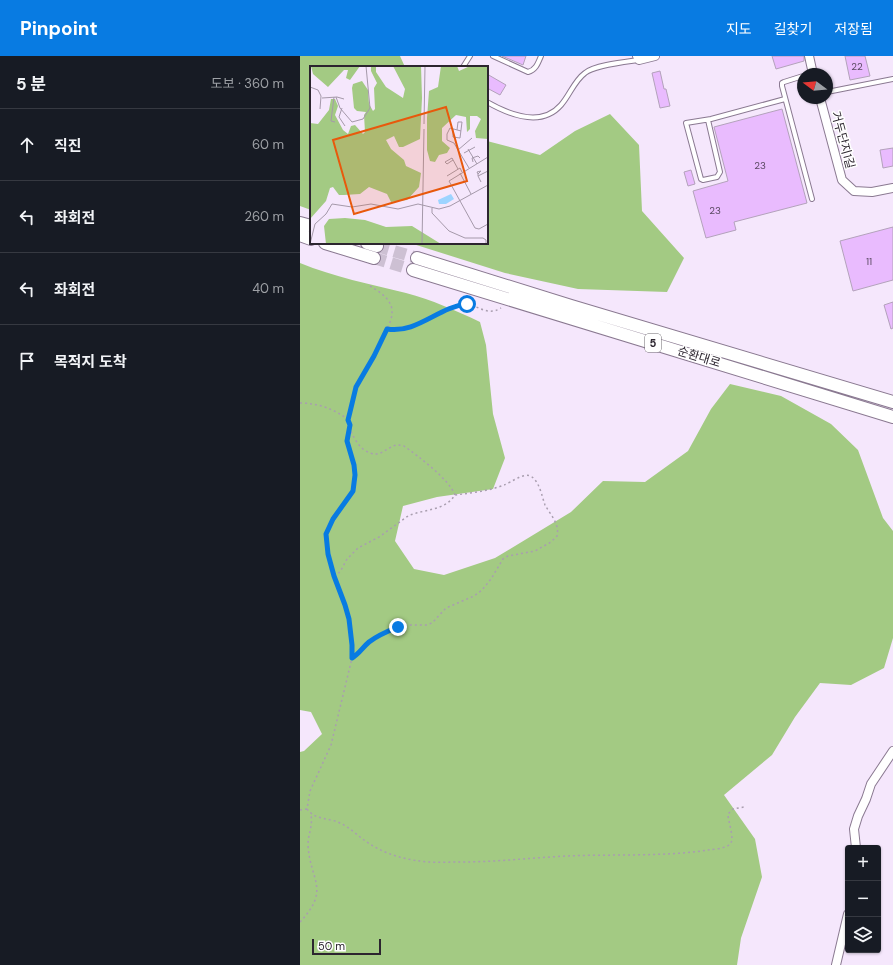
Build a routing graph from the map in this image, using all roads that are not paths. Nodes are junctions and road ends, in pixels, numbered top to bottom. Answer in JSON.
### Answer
{"nodes":[{"id":1,"x":470,"y":56,"type":"edge"},
{"id":2,"x":493,"y":56,"type":"edge"},
{"id":3,"x":541,"y":56,"type":"edge"},
{"id":4,"x":655,"y":56,"type":"edge"},
{"id":5,"x":809,"y":56,"type":"edge"},
{"id":6,"x":638,"y":58,"type":"edge"},
{"id":7,"x":464,"y":66,"type":"edge"},
{"id":8,"x":812,"y":68,"type":"edge"},
{"id":9,"x":797,"y":78,"type":"edge"},
{"id":10,"x":893,"y":79,"type":"edge"},
{"id":11,"x":833,"y":91,"type":"edge"},
{"id":12,"x":785,"y":99,"type":"junction"},
{"id":13,"x":488,"y":103,"type":"edge"},
{"id":14,"x":822,"y":104,"type":"edge"},
{"id":15,"x":708,"y":120,"type":"junction"},
{"id":16,"x":893,"y":188,"type":"edge"},
{"id":17,"x":812,"y":199,"type":"dead end"},
{"id":18,"x":300,"y":222,"type":"edge"},
{"id":19,"x":310,"y":226,"type":"edge"},
{"id":20,"x":300,"y":235,"type":"edge"},
{"id":21,"x":310,"y":238,"type":"edge"},
{"id":22,"x":328,"y":244,"type":"edge"},
{"id":23,"x":374,"y":258,"type":"tunnel mouth"},
{"id":24,"x":417,"y":258,"type":"tunnel mouth"},
{"id":25,"x":413,"y":270,"type":"tunnel mouth"},
{"id":26,"x":893,"y":402,"type":"edge"},
{"id":27,"x":893,"y":416,"type":"edge"},
{"id":28,"x":893,"y":751,"type":"edge"},
{"id":29,"x":856,"y":845,"type":"edge"},
{"id":30,"x":847,"y":917,"type":"edge"},
{"id":31,"x":836,"y":965,"type":"edge"}],
"edges":[{"from":1,"to":7,"type":"lane"},
{"from":2,"to":3,"type":"lane"},
{"from":4,"to":6,"type":"street"},
{"from":5,"to":8,"type":"street"},
{"from":6,"to":13,"type":"lane"},
{"from":9,"to":12,"type":"lane"},
{"from":10,"to":11,"type":"lane"},
{"from":12,"to":15,"type":"lane"},
{"from":12,"to":17,"type":"lane"},
{"from":14,"to":16,"type":"street","name":"거두단지1길"},
{"from":15,"to":15,"type":"lane"},
{"from":18,"to":19,"type":"main road"},
{"from":20,"to":21,"type":"main road"},
{"from":22,"to":23,"type":"main road"},
{"from":24,"to":26,"type":"main road","name":"순환대로","number":"5"},
{"from":25,"to":27,"type":"main road","name":"순환대로","number":"5"},
{"from":28,"to":29,"type":"street"},
{"from":30,"to":31,"type":"street"}]}
